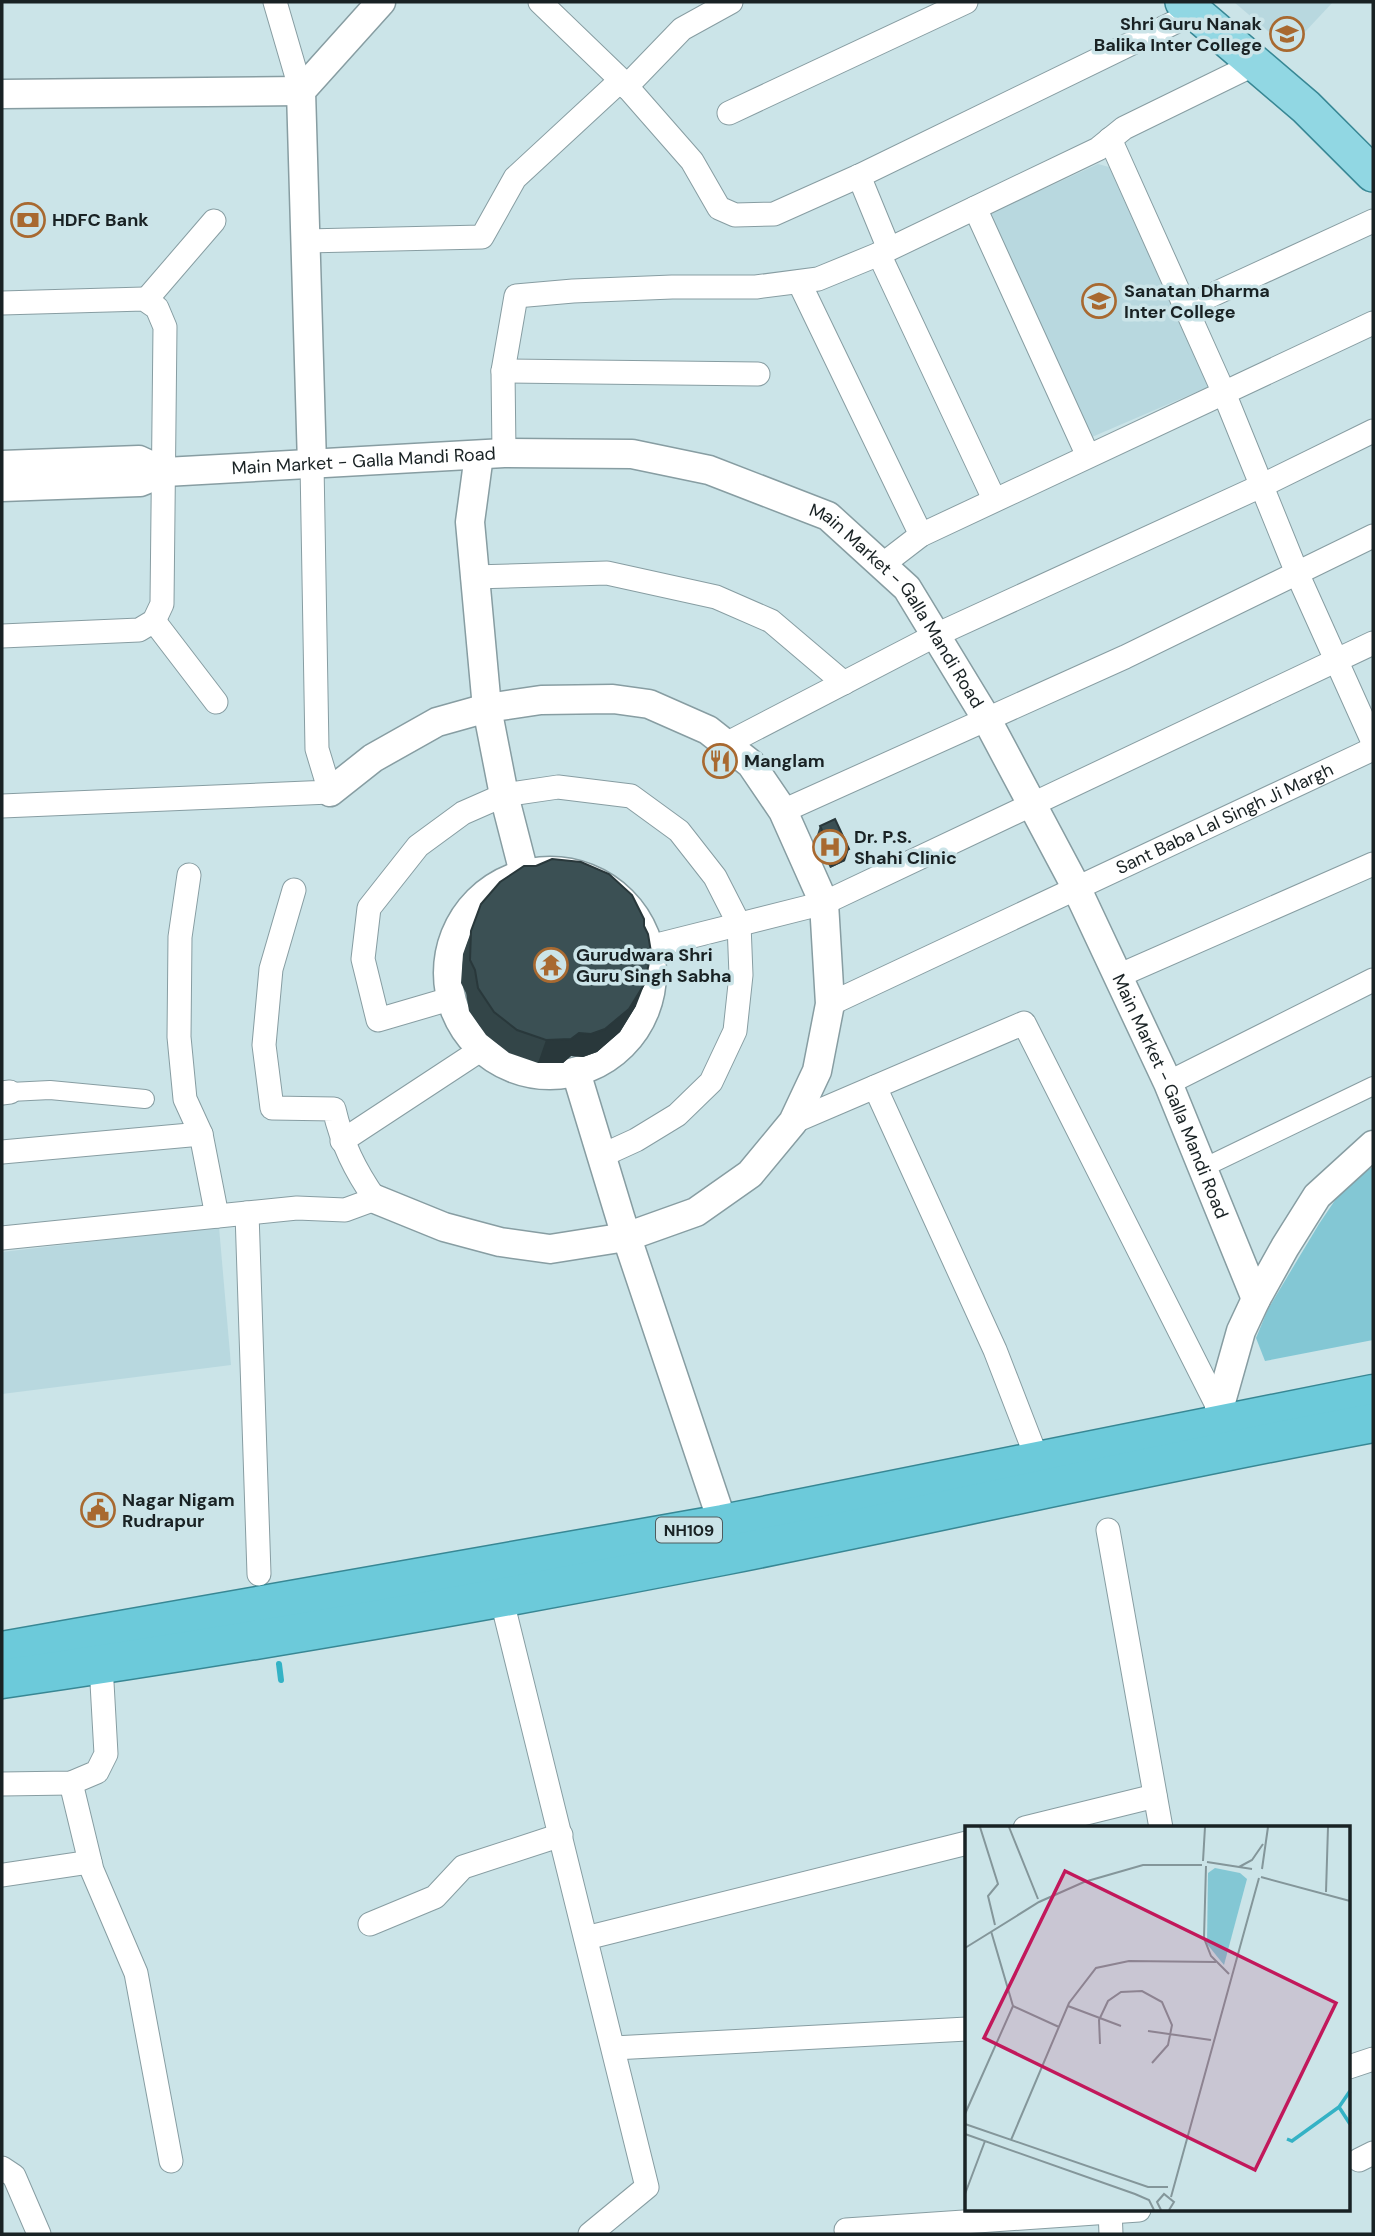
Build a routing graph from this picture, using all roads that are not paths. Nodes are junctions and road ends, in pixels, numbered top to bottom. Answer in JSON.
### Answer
{"nodes":[{"id":1,"x":275,"y":2,"type":"edge"},
{"id":2,"x":381,"y":2,"type":"edge"},
{"id":3,"x":540,"y":2,"type":"edge"},
{"id":4,"x":731,"y":2,"type":"edge"},
{"id":5,"x":966,"y":2,"type":"edge"},
{"id":6,"x":1199,"y":5,"type":"edge"},
{"id":7,"x":1257,"y":63,"type":"junction"},
{"id":8,"x":623,"y":83,"type":"junction"},
{"id":9,"x":302,"y":91,"type":"junction"},
{"id":10,"x":2,"y":93,"type":"edge"},
{"id":11,"x":729,"y":113,"type":"dead end"},
{"id":12,"x":1110,"y":139,"type":"junction"},
{"id":13,"x":1373,"y":142,"type":"edge"},
{"id":14,"x":1373,"y":174,"type":"edge"},
{"id":15,"x":859,"y":176,"type":"junction"},
{"id":16,"x":975,"y":208,"type":"junction"},
{"id":17,"x":214,"y":221,"type":"dead end"},
{"id":18,"x":1373,"y":221,"type":"edge"},
{"id":19,"x":306,"y":241,"type":"junction"},
{"id":20,"x":884,"y":251,"type":"junction"},
{"id":21,"x":799,"y":282,"type":"junction"},
{"id":22,"x":146,"y":300,"type":"junction"},
{"id":23,"x":2,"y":303,"type":"edge"},
{"id":24,"x":1186,"y":307,"type":"junction"},
{"id":25,"x":1373,"y":323,"type":"edge"},
{"id":26,"x":503,"y":371,"type":"junction"},
{"id":27,"x":758,"y":374,"type":"dead end"},
{"id":28,"x":1224,"y":393,"type":"junction"},
{"id":29,"x":1373,"y":431,"type":"edge"},
{"id":30,"x":492,"y":454,"type":"junction"},
{"id":31,"x":1088,"y":456,"type":"junction"},
{"id":32,"x":312,"y":464,"type":"junction"},
{"id":33,"x":2,"y":465,"type":"edge"},
{"id":34,"x":165,"y":472,"type":"junction"},
{"id":35,"x":1261,"y":486,"type":"junction"},
{"id":36,"x":2,"y":487,"type":"edge"},
{"id":37,"x":994,"y":499,"type":"junction"},
{"id":38,"x":921,"y":535,"type":"junction"},
{"id":39,"x":1373,"y":537,"type":"edge"},
{"id":40,"x":882,"y":565,"type":"junction"},
{"id":41,"x":1297,"y":573,"type":"junction"},
{"id":42,"x":473,"y":577,"type":"junction"},
{"id":43,"x":155,"y":621,"type":"junction"},
{"id":44,"x":936,"y":635,"type":"junction"},
{"id":45,"x":2,"y":636,"type":"edge"},
{"id":46,"x":1373,"y":643,"type":"edge"},
{"id":47,"x":1336,"y":661,"type":"junction"},
{"id":48,"x":844,"y":683,"type":"junction"},
{"id":49,"x":216,"y":702,"type":"dead end"},
{"id":50,"x":487,"y":708,"type":"junction"},
{"id":51,"x":986,"y":718,"type":"junction"},
{"id":52,"x":1373,"y":742,"type":"edge"},
{"id":53,"x":726,"y":744,"type":"junction"},
{"id":54,"x":1373,"y":748,"type":"edge"},
{"id":55,"x":330,"y":792,"type":"junction"},
{"id":56,"x":504,"y":795,"type":"junction"},
{"id":57,"x":2,"y":806,"type":"edge"},
{"id":58,"x":1032,"y":806,"type":"junction"},
{"id":59,"x":783,"y":811,"type":"junction"},
{"id":60,"x":1373,"y":864,"type":"edge"},
{"id":61,"x":524,"y":873,"type":"junction"},
{"id":62,"x":189,"y":874,"type":"dead end"},
{"id":63,"x":1076,"y":887,"type":"junction"},
{"id":64,"x":294,"y":890,"type":"dead end"},
{"id":65,"x":824,"y":903,"type":"junction"},
{"id":66,"x":739,"y":924,"type":"junction"},
{"id":67,"x":649,"y":947,"type":"junction"},
{"id":68,"x":1118,"y":976,"type":"junction"},
{"id":69,"x":1373,"y":979,"type":"edge"},
{"id":70,"x":453,"y":998,"type":"junction"},
{"id":71,"x":830,"y":1004,"type":"junction"},
{"id":72,"x":482,"y":1049,"type":"junction"},
{"id":73,"x":576,"y":1072,"type":"junction"},
{"id":74,"x":1168,"y":1083,"type":"junction"},
{"id":75,"x":1373,"y":1086,"type":"edge"},
{"id":76,"x":875,"y":1087,"type":"junction"},
{"id":77,"x":6,"y":1093,"type":"edge"},
{"id":78,"x":145,"y":1099,"type":"dead end"},
{"id":79,"x":793,"y":1122,"type":"junction"},
{"id":80,"x":201,"y":1134,"type":"junction"},
{"id":81,"x":342,"y":1141,"type":"junction"},
{"id":82,"x":1373,"y":1145,"type":"edge"},
{"id":83,"x":2,"y":1152,"type":"edge"},
{"id":84,"x":601,"y":1156,"type":"junction"},
{"id":85,"x":1203,"y":1168,"type":"junction"},
{"id":86,"x":375,"y":1199,"type":"junction"},
{"id":87,"x":247,"y":1213,"type":"junction"},
{"id":88,"x":216,"y":1216,"type":"junction"},
{"id":89,"x":626,"y":1237,"type":"junction"},
{"id":90,"x":2,"y":1238,"type":"edge"},
{"id":91,"x":1234,"y":1243,"type":"junction"},
{"id":92,"x":1284,"y":1247,"type":"junction"},
{"id":93,"x":1256,"y":1299,"type":"junction"},
{"id":94,"x":1373,"y":1394,"type":"edge"},
{"id":95,"x":1373,"y":1423,"type":"edge"},
{"id":96,"x":1223,"y":1428,"type":"junction"},
{"id":97,"x":1038,"y":1461,"type":"junction"},
{"id":98,"x":1108,"y":1530,"type":"dead end"},
{"id":99,"x":727,"y":1539,"type":"junction"},
{"id":100,"x":573,"y":1567,"type":"junction"},
{"id":101,"x":259,"y":1574,"type":"dead end"},
{"id":102,"x":501,"y":1597,"type":"junction"},
{"id":103,"x":100,"y":1650,"type":"junction"},
{"id":104,"x":2,"y":1651,"type":"edge"},
{"id":105,"x":2,"y":1679,"type":"edge"},
{"id":106,"x":71,"y":1783,"type":"junction"},
{"id":107,"x":2,"y":1784,"type":"edge"},
{"id":108,"x":1155,"y":1796,"type":"junction"},
{"id":109,"x":1033,"y":1826,"type":"edge"},
{"id":110,"x":1161,"y":1826,"type":"edge"},
{"id":111,"x":561,"y":1835,"type":"junction"},
{"id":112,"x":965,"y":1843,"type":"edge"},
{"id":113,"x":90,"y":1862,"type":"junction"},
{"id":114,"x":3,"y":1875,"type":"edge"},
{"id":115,"x":370,"y":1924,"type":"dead end"},
{"id":116,"x":586,"y":1938,"type":"junction"},
{"id":117,"x":965,"y":2029,"type":"edge"},
{"id":118,"x":614,"y":2048,"type":"junction"},
{"id":119,"x":1373,"y":2059,"type":"edge"},
{"id":120,"x":1350,"y":2067,"type":"edge"},
{"id":121,"x":171,"y":2161,"type":"dead end"},
{"id":122,"x":2,"y":2168,"type":"edge"},
{"id":123,"x":1062,"y":2212,"type":"edge"},
{"id":124,"x":1110,"y":2212,"type":"edge"},
{"id":125,"x":1014,"y":2214,"type":"edge"},
{"id":126,"x":846,"y":2230,"type":"dead end"},
{"id":127,"x":39,"y":2234,"type":"edge"},
{"id":128,"x":590,"y":2234,"type":"edge"},
{"id":129,"x":1111,"y":2234,"type":"edge"}],
"edges":[{"from":1,"to":9,"type":"street"},
{"from":2,"to":9,"type":"street"},
{"from":3,"to":8,"type":"street"},
{"from":4,"to":8,"type":"street"},
{"from":5,"to":11,"type":"street"},
{"from":6,"to":7,"type":"main road"},
{"from":6,"to":13,"type":"main road"},
{"from":6,"to":15,"type":"street"},
{"from":7,"to":12,"type":"street"},
{"from":7,"to":14,"type":"main road"},
{"from":8,"to":15,"type":"street"},
{"from":8,"to":19,"type":"street"},
{"from":9,"to":10,"type":"street"},
{"from":9,"to":19,"type":"street"},
{"from":12,"to":16,"type":"street"},
{"from":12,"to":24,"type":"street"},
{"from":15,"to":20,"type":"street"},
{"from":16,"to":20,"type":"street"},
{"from":16,"to":31,"type":"street"},
{"from":17,"to":22,"type":"street"},
{"from":18,"to":24,"type":"street"},
{"from":19,"to":32,"type":"street"},
{"from":20,"to":21,"type":"street"},
{"from":20,"to":37,"type":"street"},
{"from":21,"to":26,"type":"street"},
{"from":21,"to":38,"type":"street"},
{"from":22,"to":23,"type":"street"},
{"from":22,"to":34,"type":"street"},
{"from":24,"to":28,"type":"street"},
{"from":25,"to":28,"type":"street"},
{"from":26,"to":27,"type":"street"},
{"from":26,"to":30,"type":"street"},
{"from":28,"to":31,"type":"street"},
{"from":28,"to":35,"type":"street"},
{"from":29,"to":35,"type":"street"},
{"from":30,"to":32,"type":"street","name":"Main Market - Galla Mandi Road"},
{"from":30,"to":40,"type":"street","name":"Main Market - Galla Mandi Road"},
{"from":30,"to":42,"type":"street"},
{"from":31,"to":37,"type":"street"},
{"from":32,"to":34,"type":"street","name":"Main Market - Galla Mandi Road"},
{"from":32,"to":55,"type":"street"},
{"from":33,"to":34,"type":"street","name":"Main Market - Galla Mandi Road"},
{"from":34,"to":36,"type":"street","name":"Main Market - Galla Mandi Road"},
{"from":34,"to":43,"type":"street"},
{"from":35,"to":41,"type":"street"},
{"from":35,"to":44,"type":"street"},
{"from":37,"to":38,"type":"street"},
{"from":38,"to":40,"type":"street"},
{"from":39,"to":41,"type":"street"},
{"from":40,"to":44,"type":"street","name":"Main Market - Galla Mandi Road"},
{"from":41,"to":47,"type":"street"},
{"from":41,"to":51,"type":"street"},
{"from":42,"to":48,"type":"street"},
{"from":42,"to":50,"type":"street"},
{"from":43,"to":45,"type":"street"},
{"from":43,"to":49,"type":"street"},
{"from":44,"to":48,"type":"street"},
{"from":44,"to":51,"type":"street","name":"Main Market - Galla Mandi Road"},
{"from":46,"to":47,"type":"street"},
{"from":47,"to":52,"type":"street"},
{"from":47,"to":58,"type":"street"},
{"from":48,"to":53,"type":"street"},
{"from":50,"to":53,"type":"street"},
{"from":50,"to":55,"type":"street"},
{"from":50,"to":56,"type":"street"},
{"from":51,"to":58,"type":"street","name":"Main Market - Galla Mandi Road"},
{"from":51,"to":59,"type":"street"},
{"from":53,"to":59,"type":"street"},
{"from":54,"to":63,"type":"street","name":"Sant Baba Lal Singh Ji Margh"},
{"from":55,"to":57,"type":"street"},
{"from":56,"to":61,"type":"street"},
{"from":56,"to":66,"type":"street"},
{"from":56,"to":70,"type":"street"},
{"from":58,"to":63,"type":"street","name":"Main Market - Galla Mandi Road"},
{"from":58,"to":65,"type":"street"},
{"from":59,"to":65,"type":"street"},
{"from":60,"to":68,"type":"street"},
{"from":61,"to":67,"type":"street"},
{"from":61,"to":70,"type":"street"},
{"from":62,"to":80,"type":"street"},
{"from":63,"to":68,"type":"street","name":"Main Market - Galla Mandi Road"},
{"from":63,"to":71,"type":"street","name":"Sant Baba Lal Singh Ji Margh"},
{"from":64,"to":81,"type":"street"},
{"from":65,"to":66,"type":"street"},
{"from":65,"to":71,"type":"street"},
{"from":66,"to":67,"type":"street"},
{"from":66,"to":84,"type":"street"},
{"from":67,"to":73,"type":"street"},
{"from":68,"to":74,"type":"street","name":"Main Market - Galla Mandi Road"},
{"from":69,"to":74,"type":"street"},
{"from":70,"to":72,"type":"street"},
{"from":71,"to":79,"type":"street"},
{"from":72,"to":73,"type":"street"},
{"from":72,"to":81,"type":"street"},
{"from":73,"to":84,"type":"street"},
{"from":74,"to":85,"type":"street","name":"Main Market - Galla Mandi Road"},
{"from":75,"to":85,"type":"street"},
{"from":76,"to":79,"type":"street"},
{"from":76,"to":96,"type":"street"},
{"from":76,"to":97,"type":"street"},
{"from":77,"to":78,"type":"street"},
{"from":79,"to":89,"type":"street"},
{"from":80,"to":83,"type":"street"},
{"from":80,"to":88,"type":"street"},
{"from":81,"to":86,"type":"street"},
{"from":82,"to":92,"type":"street"},
{"from":84,"to":89,"type":"street"},
{"from":85,"to":91,"type":"street","name":"Main Market - Galla Mandi Road"},
{"from":86,"to":87,"type":"street"},
{"from":86,"to":89,"type":"street"},
{"from":87,"to":88,"type":"street"},
{"from":87,"to":101,"type":"street"},
{"from":88,"to":90,"type":"street"},
{"from":89,"to":99,"type":"street"},
{"from":91,"to":92,"type":"street"},
{"from":91,"to":93,"type":"street","name":"Main Market - Galla Mandi Road"},
{"from":92,"to":93,"type":"street"},
{"from":93,"to":96,"type":"street"},
{"from":94,"to":96,"type":"highway","number":"NH109"},
{"from":95,"to":96,"type":"highway","number":"NH109"},
{"from":96,"to":97,"type":"highway","number":"NH109"},
{"from":96,"to":99,"type":"highway","number":"NH109"},
{"from":97,"to":99,"type":"highway","number":"NH109"},
{"from":98,"to":108,"type":"street"},
{"from":99,"to":100,"type":"highway","number":"NH109"},
{"from":100,"to":102,"type":"highway","number":"NH109"},
{"from":100,"to":103,"type":"highway","number":"NH109"},
{"from":102,"to":103,"type":"highway","number":"NH109"},
{"from":102,"to":111,"type":"street"},
{"from":103,"to":104,"type":"highway","number":"NH109"},
{"from":103,"to":105,"type":"highway","number":"NH109"},
{"from":103,"to":106,"type":"street"},
{"from":106,"to":107,"type":"street"},
{"from":106,"to":113,"type":"street"},
{"from":108,"to":109,"type":"street"},
{"from":108,"to":110,"type":"street"},
{"from":111,"to":115,"type":"street"},
{"from":111,"to":116,"type":"street"},
{"from":112,"to":116,"type":"street"},
{"from":113,"to":114,"type":"street"},
{"from":113,"to":121,"type":"street"},
{"from":116,"to":118,"type":"street"},
{"from":117,"to":118,"type":"street"},
{"from":118,"to":128,"type":"street"},
{"from":119,"to":120,"type":"street"},
{"from":122,"to":127,"type":"street"},
{"from":123,"to":125,"type":"street"},
{"from":124,"to":129,"type":"street"},
{"from":125,"to":126,"type":"street"}]}
